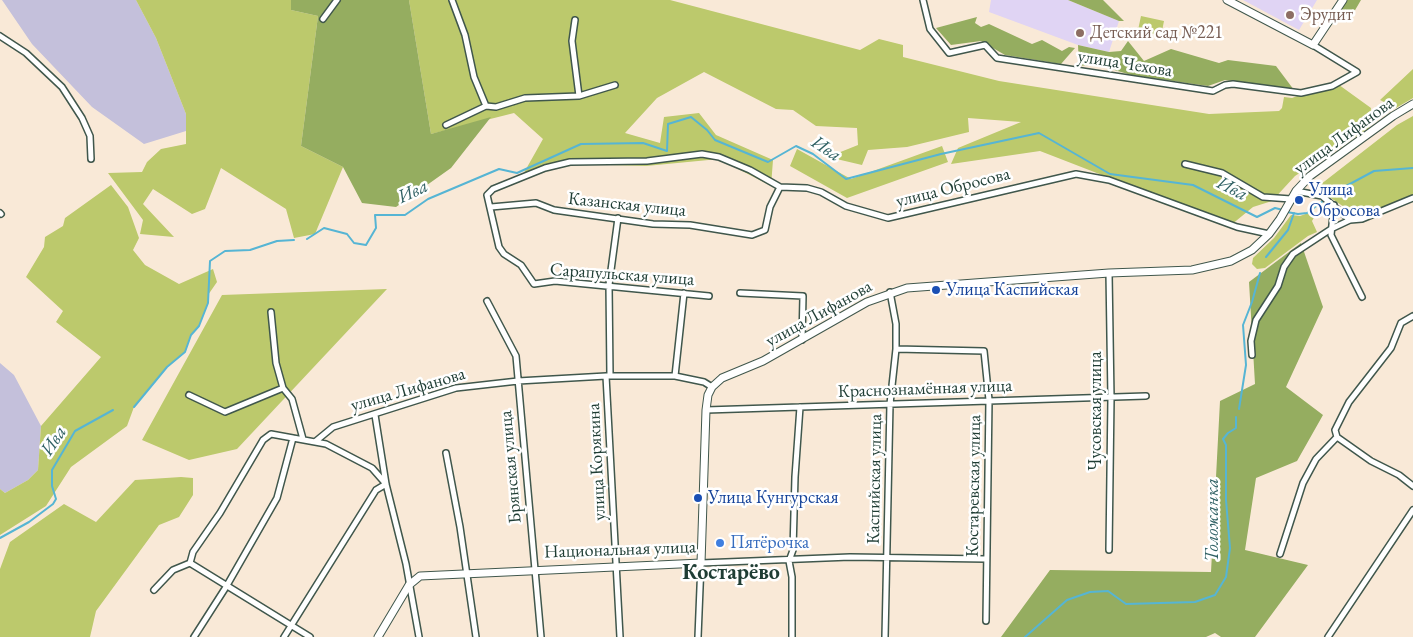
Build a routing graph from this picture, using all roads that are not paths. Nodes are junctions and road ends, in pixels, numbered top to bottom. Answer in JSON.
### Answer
{"nodes":[{"id":1,"x":337,"y":0,"type":"edge"},
{"id":2,"x":452,"y":0,"type":"edge"},
{"id":3,"x":924,"y":0,"type":"edge"},
{"id":4,"x":1227,"y":0,"type":"edge"},
{"id":5,"x":1343,"y":0,"type":"edge"},
{"id":6,"x":323,"y":19,"type":"dead end"},
{"id":7,"x":575,"y":20,"type":"dead end"},
{"id":8,"x":0,"y":36,"type":"edge"},
{"id":9,"x":1313,"y":45,"type":"junction"},
{"id":10,"x":615,"y":85,"type":"dead end"},
{"id":11,"x":579,"y":96,"type":"junction"},
{"id":12,"x":1413,"y":104,"type":"edge"},
{"id":13,"x":486,"y":106,"type":"junction"},
{"id":14,"x":446,"y":125,"type":"dead end"},
{"id":15,"x":91,"y":159,"type":"dead end"},
{"id":16,"x":1185,"y":164,"type":"dead end"},
{"id":17,"x":780,"y":187,"type":"junction"},
{"id":18,"x":1296,"y":191,"type":"junction"},
{"id":19,"x":1413,"y":198,"type":"edge"},
{"id":20,"x":1291,"y":199,"type":"junction"},
{"id":21,"x":1333,"y":204,"type":"junction"},
{"id":22,"x":491,"y":207,"type":"junction"},
{"id":23,"x":618,"y":218,"type":"junction"},
{"id":24,"x":1350,"y":220,"type":"junction"},
{"id":25,"x":1331,"y":229,"type":"junction"},
{"id":26,"x":1269,"y":234,"type":"junction"},
{"id":27,"x":1108,"y":273,"type":"junction"},
{"id":28,"x":609,"y":285,"type":"junction"},
{"id":29,"x":890,"y":292,"type":"junction"},
{"id":30,"x":684,"y":293,"type":"junction"},
{"id":31,"x":740,"y":293,"type":"dead end"},
{"id":32,"x":709,"y":296,"type":"dead end"},
{"id":33,"x":1362,"y":297,"type":"dead end"},
{"id":34,"x":487,"y":301,"type":"dead end"},
{"id":35,"x":270,"y":312,"type":"dead end"},
{"id":36,"x":1413,"y":316,"type":"edge"},
{"id":37,"x":802,"y":340,"type":"junction"},
{"id":38,"x":896,"y":349,"type":"junction"},
{"id":39,"x":1252,"y":355,"type":"dead end"},
{"id":40,"x":608,"y":376,"type":"junction"},
{"id":41,"x":675,"y":376,"type":"junction"},
{"id":42,"x":518,"y":382,"type":"junction"},
{"id":43,"x":712,"y":387,"type":"junction"},
{"id":44,"x":283,"y":388,"type":"junction"},
{"id":45,"x":189,"y":395,"type":"dead end"},
{"id":46,"x":1146,"y":396,"type":"dead end"},
{"id":47,"x":1111,"y":398,"type":"junction"},
{"id":48,"x":989,"y":400,"type":"junction"},
{"id":49,"x":890,"y":404,"type":"junction"},
{"id":50,"x":800,"y":407,"type":"junction"},
{"id":51,"x":706,"y":410,"type":"junction"},
{"id":52,"x":375,"y":415,"type":"junction"},
{"id":53,"x":1337,"y":437,"type":"junction"},
{"id":54,"x":293,"y":438,"type":"junction"},
{"id":55,"x":303,"y":439,"type":"junction"},
{"id":56,"x":316,"y":441,"type":"junction"},
{"id":57,"x":446,"y":453,"type":"dead end"},
{"id":58,"x":386,"y":484,"type":"junction"},
{"id":59,"x":1413,"y":486,"type":"edge"},
{"id":60,"x":1413,"y":510,"type":"edge"},
{"id":61,"x":1109,"y":550,"type":"dead end"},
{"id":62,"x":1280,"y":554,"type":"dead end"},
{"id":63,"x":887,"y":557,"type":"junction"},
{"id":64,"x":986,"y":559,"type":"junction"},
{"id":65,"x":789,"y":561,"type":"junction"},
{"id":66,"x":190,"y":563,"type":"junction"},
{"id":67,"x":701,"y":563,"type":"junction"},
{"id":68,"x":616,"y":566,"type":"junction"},
{"id":69,"x":534,"y":569,"type":"junction"},
{"id":70,"x":466,"y":573,"type":"junction"},
{"id":71,"x":409,"y":585,"type":"junction"},
{"id":72,"x":226,"y":587,"type":"junction"},
{"id":73,"x":154,"y":590,"type":"dead end"},
{"id":74,"x":986,"y":621,"type":"dead end"},
{"id":75,"x":291,"y":625,"type":"junction"},
{"id":76,"x":194,"y":637,"type":"edge"},
{"id":77,"x":284,"y":637,"type":"edge"},
{"id":78,"x":310,"y":637,"type":"edge"},
{"id":79,"x":378,"y":637,"type":"edge"},
{"id":80,"x":419,"y":637,"type":"edge"},
{"id":81,"x":476,"y":637,"type":"edge"},
{"id":82,"x":541,"y":637,"type":"edge"},
{"id":83,"x":620,"y":637,"type":"edge"},
{"id":84,"x":698,"y":637,"type":"edge"},
{"id":85,"x":792,"y":637,"type":"edge"},
{"id":86,"x":885,"y":637,"type":"edge"},
{"id":87,"x":1328,"y":637,"type":"edge"}],
"edges":[{"from":1,"to":6,"type":"street"},
{"from":2,"to":13,"type":"street"},
{"from":3,"to":9,"type":"street","name":"улица Чехова"},
{"from":4,"to":9,"type":"street"},
{"from":5,"to":9,"type":"street"},
{"from":7,"to":11,"type":"street"},
{"from":8,"to":15,"type":"street"},
{"from":10,"to":11,"type":"street"},
{"from":11,"to":13,"type":"street"},
{"from":12,"to":18,"type":"street","name":"улица Лифанова"},
{"from":13,"to":14,"type":"street"},
{"from":16,"to":20,"type":"street"},
{"from":17,"to":22,"type":"street","name":"улица Обросова"},
{"from":17,"to":23,"type":"street","name":"Казанская улица"},
{"from":17,"to":26,"type":"street","name":"улица Обросова"},
{"from":18,"to":20,"type":"street","name":"улица Лифанова"},
{"from":18,"to":21,"type":"street"},
{"from":19,"to":24,"type":"street"},
{"from":20,"to":26,"type":"street","name":"улица Лифанова"},
{"from":21,"to":24,"type":"street"},
{"from":21,"to":25,"type":"street"},
{"from":22,"to":23,"type":"street","name":"Казанская улица"},
{"from":22,"to":28,"type":"street","name":"Сарапульская улица"},
{"from":23,"to":28,"type":"street","name":"улица Корякина"},
{"from":24,"to":25,"type":"street"},
{"from":25,"to":33,"type":"street"},
{"from":25,"to":39,"type":"street"},
{"from":26,"to":27,"type":"street","name":"улица Лифанова"},
{"from":27,"to":29,"type":"street","name":"улица Лифанова"},
{"from":27,"to":47,"type":"street","name":"Чусовская улица"},
{"from":28,"to":30,"type":"street","name":"Сарапульская улица"},
{"from":28,"to":40,"type":"street","name":"улица Корякина"},
{"from":29,"to":37,"type":"street","name":"улица Лифанова"},
{"from":29,"to":38,"type":"street","name":"Каспийская улица"},
{"from":30,"to":32,"type":"street","name":"Сарапульская улица"},
{"from":30,"to":41,"type":"street"},
{"from":31,"to":37,"type":"street"},
{"from":34,"to":42,"type":"street","name":"Брянская улица"},
{"from":35,"to":44,"type":"street"},
{"from":36,"to":53,"type":"street"},
{"from":37,"to":43,"type":"street","name":"улица Лифанова"},
{"from":38,"to":48,"type":"street","name":"Костаревская улица"},
{"from":38,"to":49,"type":"street","name":"Каспийская улица"},
{"from":40,"to":41,"type":"street","name":"улица Лифанова"},
{"from":40,"to":42,"type":"street","name":"улица Лифанова"},
{"from":40,"to":68,"type":"street","name":"улица Корякина"},
{"from":41,"to":43,"type":"street","name":"улица Лифанова"},
{"from":42,"to":52,"type":"street","name":"улица Лифанова"},
{"from":42,"to":69,"type":"street","name":"Брянская улица"},
{"from":43,"to":51,"type":"street"},
{"from":44,"to":45,"type":"street"},
{"from":44,"to":55,"type":"street"},
{"from":46,"to":47,"type":"street","name":"Краснознамённая улица"},
{"from":47,"to":48,"type":"street","name":"Краснознамённая улица"},
{"from":47,"to":61,"type":"street","name":"Чусовская улица"},
{"from":48,"to":49,"type":"street","name":"Краснознамённая улица"},
{"from":48,"to":64,"type":"street","name":"Костаревская улица"},
{"from":49,"to":50,"type":"street","name":"Краснознамённая улица"},
{"from":49,"to":63,"type":"street","name":"Каспийская улица"},
{"from":50,"to":51,"type":"street","name":"Краснознамённая улица"},
{"from":50,"to":65,"type":"street"},
{"from":51,"to":67,"type":"street"},
{"from":52,"to":56,"type":"street","name":"улица Лифанова"},
{"from":52,"to":58,"type":"street"},
{"from":53,"to":59,"type":"street"},
{"from":53,"to":62,"type":"street"},
{"from":54,"to":55,"type":"street"},
{"from":54,"to":66,"type":"street"},
{"from":54,"to":72,"type":"street"},
{"from":55,"to":56,"type":"street"},
{"from":56,"to":58,"type":"street"},
{"from":57,"to":70,"type":"street"},
{"from":58,"to":71,"type":"street"},
{"from":58,"to":75,"type":"street"},
{"from":60,"to":87,"type":"street"},
{"from":63,"to":64,"type":"street","name":"Национальная улица"},
{"from":63,"to":65,"type":"street","name":"Национальная улица"},
{"from":63,"to":86,"type":"street","name":"Каспийская улица"},
{"from":64,"to":74,"type":"street","name":"Костаревская улица"},
{"from":65,"to":67,"type":"street","name":"Национальная улица"},
{"from":65,"to":85,"type":"street"},
{"from":66,"to":72,"type":"street"},
{"from":66,"to":73,"type":"street"},
{"from":67,"to":68,"type":"street","name":"Национальная улица"},
{"from":67,"to":84,"type":"street"},
{"from":68,"to":69,"type":"street","name":"Национальная улица"},
{"from":68,"to":83,"type":"street","name":"улица Корякина"},
{"from":69,"to":70,"type":"street","name":"Национальная улица"},
{"from":69,"to":82,"type":"street","name":"Брянская улица"},
{"from":70,"to":71,"type":"street","name":"Национальная улица"},
{"from":70,"to":81,"type":"street"},
{"from":71,"to":79,"type":"street"},
{"from":71,"to":80,"type":"street"},
{"from":72,"to":75,"type":"street"},
{"from":72,"to":76,"type":"street"},
{"from":75,"to":77,"type":"street"},
{"from":75,"to":78,"type":"street"}]}
